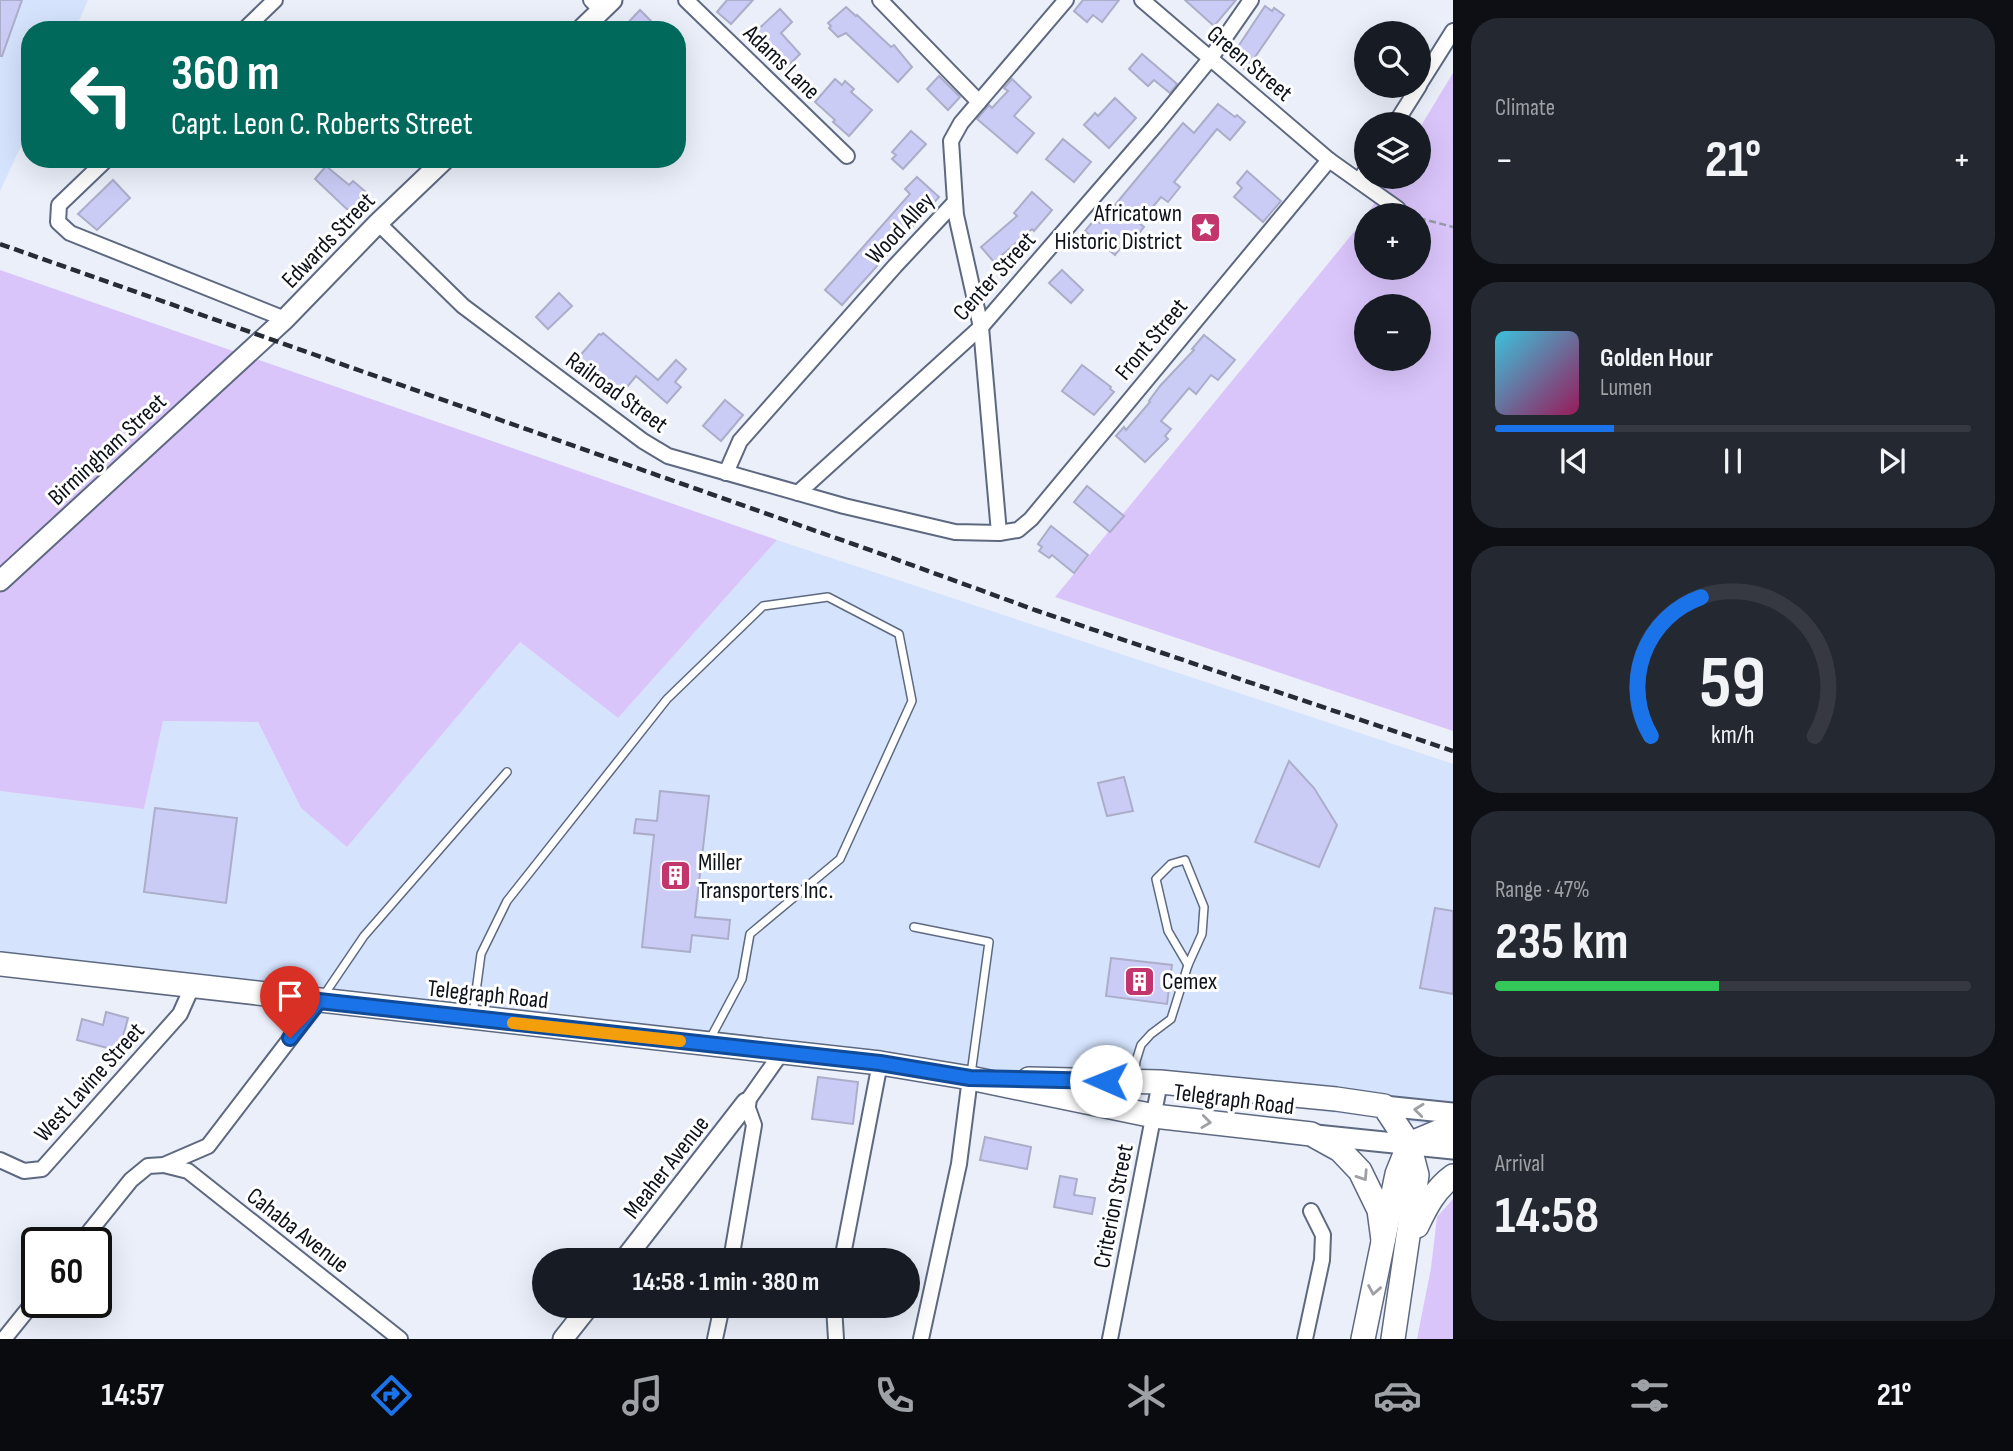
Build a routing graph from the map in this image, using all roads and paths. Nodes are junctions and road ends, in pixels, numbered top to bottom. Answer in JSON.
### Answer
{"nodes":[{"id":1,"x":275,"y":0,"type":"edge"},
{"id":2,"x":686,"y":0,"type":"edge"},
{"id":3,"x":880,"y":0,"type":"edge"},
{"id":4,"x":1066,"y":0,"type":"edge"},
{"id":5,"x":1142,"y":0,"type":"edge"},
{"id":6,"x":1251,"y":0,"type":"edge"},
{"id":7,"x":602,"y":3,"type":"edge"},
{"id":8,"x":253,"y":21,"type":"edge"},
{"id":9,"x":588,"y":21,"type":"edge"},
{"id":10,"x":1453,"y":31,"type":"edge"},
{"id":11,"x":1210,"y":59,"type":"junction"},
{"id":12,"x":1431,"y":66,"type":"edge"},
{"id":13,"x":979,"y":102,"type":"junction"},
{"id":14,"x":847,"y":156,"type":"dead end"},
{"id":15,"x":1329,"y":160,"type":"junction"},
{"id":16,"x":98,"y":168,"type":"edge"},
{"id":17,"x":436,"y":168,"type":"edge"},
{"id":18,"x":1354,"y":171,"type":"edge"},
{"id":19,"x":1377,"y":189,"type":"edge"},
{"id":20,"x":955,"y":202,"type":"junction"},
{"id":21,"x":1392,"y":203,"type":"edge"},
{"id":22,"x":1431,"y":222,"type":"edge"},
{"id":23,"x":378,"y":223,"type":"junction"},
{"id":24,"x":1453,"y":228,"type":"edge"},
{"id":25,"x":285,"y":319,"type":"junction"},
{"id":26,"x":981,"y":327,"type":"junction"},
{"id":27,"x":247,"y":354,"type":"joint"},
{"id":28,"x":726,"y":472,"type":"junction"},
{"id":29,"x":798,"y":493,"type":"junction"},
{"id":30,"x":999,"y":533,"type":"junction"},
{"id":31,"x":0,"y":581,"type":"edge"},
{"id":32,"x":507,"y":772,"type":"dead end"},
{"id":33,"x":914,"y":928,"type":"dead end"},
{"id":34,"x":0,"y":964,"type":"edge"},
{"id":35,"x":1188,"y":965,"type":"junction"},
{"id":36,"x":192,"y":987,"type":"junction"},
{"id":37,"x":319,"y":1001,"type":"junction"},
{"id":38,"x":473,"y":1018,"type":"junction"},
{"id":39,"x":707,"y":1044,"type":"junction"},
{"id":40,"x":782,"y":1052,"type":"junction"},
{"id":41,"x":880,"y":1063,"type":"junction"},
{"id":42,"x":970,"y":1078,"type":"junction"},
{"id":43,"x":1133,"y":1081,"type":"junction"},
{"id":44,"x":1160,"y":1082,"type":"junction"},
{"id":45,"x":746,"y":1103,"type":"junction"},
{"id":46,"x":1384,"y":1106,"type":"junction"},
{"id":47,"x":1453,"y":1114,"type":"edge"},
{"id":48,"x":1154,"y":1116,"type":"junction"},
{"id":49,"x":1453,"y":1129,"type":"edge"},
{"id":50,"x":1311,"y":1134,"type":"junction"},
{"id":51,"x":1409,"y":1144,"type":"junction"},
{"id":52,"x":208,"y":1146,"type":"junction"},
{"id":53,"x":1453,"y":1149,"type":"edge"},
{"id":54,"x":0,"y":1160,"type":"edge"},
{"id":55,"x":164,"y":1165,"type":"junction"},
{"id":56,"x":188,"y":1171,"type":"junction"},
{"id":57,"x":1453,"y":1176,"type":"edge"},
{"id":58,"x":1311,"y":1211,"type":"dead end"},
{"id":59,"x":93,"y":1227,"type":"edge"},
{"id":60,"x":1383,"y":1240,"type":"junction"},
{"id":61,"x":1408,"y":1245,"type":"junction"},
{"id":62,"x":633,"y":1248,"type":"edge"},
{"id":63,"x":733,"y":1248,"type":"edge"},
{"id":64,"x":844,"y":1248,"type":"edge"},
{"id":65,"x":21,"y":1318,"type":"edge"},
{"id":66,"x":580,"y":1318,"type":"edge"},
{"id":67,"x":719,"y":1318,"type":"edge"},
{"id":68,"x":835,"y":1318,"type":"edge"},
{"id":69,"x":4,"y":1339,"type":"edge"},
{"id":70,"x":400,"y":1339,"type":"edge"},
{"id":71,"x":563,"y":1339,"type":"edge"},
{"id":72,"x":715,"y":1339,"type":"edge"},
{"id":73,"x":836,"y":1339,"type":"edge"},
{"id":74,"x":921,"y":1339,"type":"edge"},
{"id":75,"x":1110,"y":1339,"type":"edge"},
{"id":76,"x":1305,"y":1339,"type":"edge"},
{"id":77,"x":1363,"y":1339,"type":"edge"},
{"id":78,"x":1393,"y":1339,"type":"edge"}],
"edges":[{"from":1,"to":8,"type":"street"},
{"from":2,"to":14,"type":"street","name":"Adams Lane"},
{"from":3,"to":13,"type":"street"},
{"from":4,"to":13,"type":"street","name":"Wood Alley"},
{"from":5,"to":11,"type":"street","name":"Green Street"},
{"from":6,"to":11,"type":"street","name":"Center Street"},
{"from":7,"to":9,"type":"street"},
{"from":10,"to":12,"type":"street"},
{"from":11,"to":15,"type":"street","name":"Green Street"},
{"from":11,"to":26,"type":"street","name":"Center Street"},
{"from":13,"to":20,"type":"street","name":"Wood Alley"},
{"from":15,"to":18,"type":"street","name":"Green Street"},
{"from":15,"to":30,"type":"street","name":"Front Street"},
{"from":16,"to":25,"type":"street"},
{"from":17,"to":23,"type":"street","name":"Edwards Street"},
{"from":19,"to":21,"type":"street"},
{"from":20,"to":26,"type":"street"},
{"from":20,"to":28,"type":"street","name":"Wood Alley"},
{"from":22,"to":24,"type":"path"},
{"from":23,"to":25,"type":"street","name":"Edwards Street"},
{"from":23,"to":28,"type":"street","name":"Railroad Street"},
{"from":25,"to":27,"type":"street","name":"Edwards Street"},
{"from":26,"to":29,"type":"street","name":"Center Street"},
{"from":26,"to":30,"type":"street"},
{"from":27,"to":31,"type":"street","name":"Birmingham Street"},
{"from":28,"to":29,"type":"street","name":"Railroad Street"},
{"from":29,"to":30,"type":"street","name":"Railroad Street"},
{"from":32,"to":37,"type":"lane"},
{"from":33,"to":42,"type":"lane"},
{"from":34,"to":36,"type":"main road","name":"Telegraph Road"},
{"from":35,"to":35,"type":"lane"},
{"from":35,"to":43,"type":"lane"},
{"from":36,"to":37,"type":"main road","name":"Telegraph Road"},
{"from":36,"to":54,"type":"street","name":"West Lavine Street"},
{"from":37,"to":38,"type":"main road","name":"Telegraph Road"},
{"from":37,"to":52,"type":"street"},
{"from":38,"to":39,"type":"main road","name":"Telegraph Road"},
{"from":38,"to":39,"type":"lane"},
{"from":39,"to":40,"type":"main road","name":"Telegraph Road"},
{"from":40,"to":41,"type":"main road","name":"Telegraph Road"},
{"from":40,"to":45,"type":"street"},
{"from":41,"to":42,"type":"main road","name":"Telegraph Road"},
{"from":41,"to":64,"type":"street"},
{"from":42,"to":43,"type":"main road","name":"Telegraph Road"},
{"from":42,"to":48,"type":"main road","name":"Telegraph Road"},
{"from":42,"to":74,"type":"street"},
{"from":43,"to":44,"type":"main road","name":"Telegraph Road"},
{"from":44,"to":46,"type":"main road","name":"Telegraph Road"},
{"from":44,"to":48,"type":"street","name":"Criterion Street"},
{"from":45,"to":62,"type":"street","name":"Meaher Avenue"},
{"from":45,"to":63,"type":"street"},
{"from":47,"to":46,"type":"street","name":"Telegraph Road","one_way":true},
{"from":46,"to":51,"type":"main road"},
{"from":48,"to":50,"type":"main road","name":"Telegraph Road","one_way":true},
{"from":48,"to":75,"type":"street","name":"Criterion Street"},
{"from":49,"to":51,"type":"main road"},
{"from":50,"to":51,"type":"street","name":"Telegraph Road"},
{"from":50,"to":60,"type":"main road","one_way":true},
{"from":51,"to":53,"type":"street","name":"Telegraph Road"},
{"from":51,"to":60,"type":"main road"},
{"from":51,"to":61,"type":"main road"},
{"from":52,"to":55,"type":"street"},
{"from":52,"to":56,"type":"street"},
{"from":55,"to":56,"type":"street","name":"Cahaba Avenue"},
{"from":55,"to":59,"type":"street"},
{"from":56,"to":70,"type":"street","name":"Cahaba Avenue"},
{"from":57,"to":61,"type":"main road"},
{"from":58,"to":76,"type":"street"},
{"from":60,"to":77,"type":"main road","one_way":true},
{"from":61,"to":78,"type":"main road"},
{"from":65,"to":69,"type":"street"},
{"from":66,"to":71,"type":"street"},
{"from":67,"to":72,"type":"street"},
{"from":68,"to":73,"type":"street"}]}
